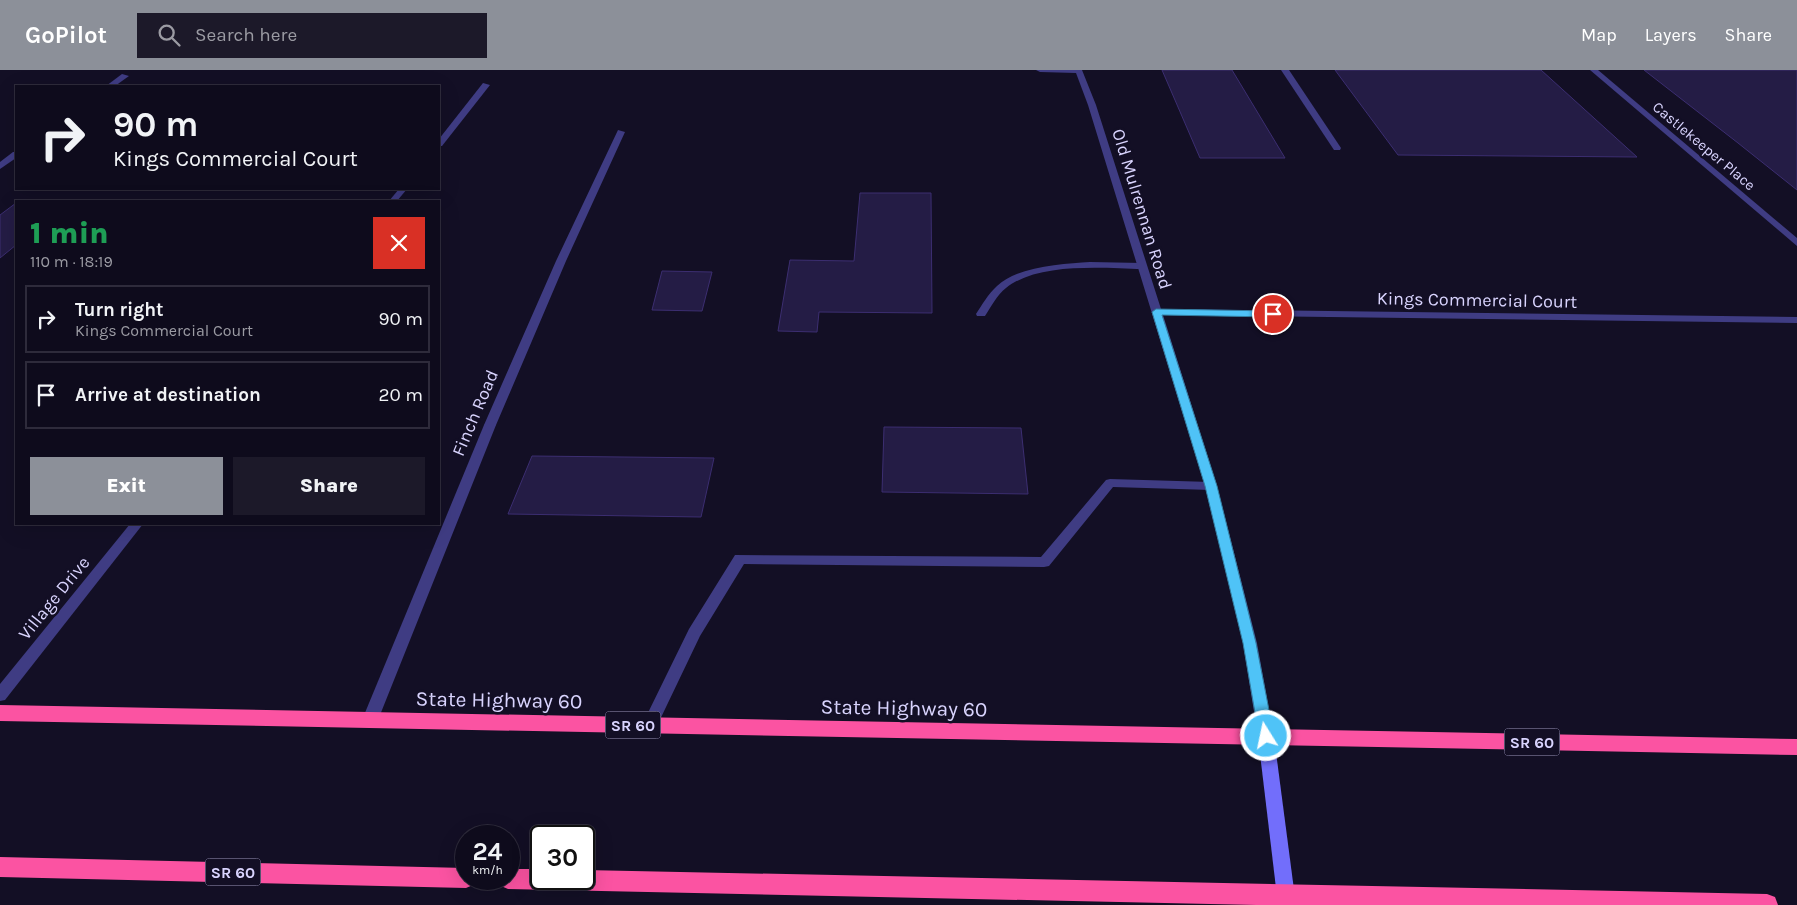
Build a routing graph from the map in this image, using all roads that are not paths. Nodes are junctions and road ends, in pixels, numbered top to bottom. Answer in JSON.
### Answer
{"nodes":[{"id":1,"x":1040,"y":70,"type":"edge"},
{"id":2,"x":1285,"y":70,"type":"edge"},
{"id":3,"x":1594,"y":70,"type":"edge"},
{"id":4,"x":1078,"y":71,"type":"edge"},
{"id":5,"x":125,"y":76,"type":"dead end"},
{"id":6,"x":112,"y":85,"type":"edge"},
{"id":7,"x":486,"y":85,"type":"dead end"},
{"id":8,"x":621,"y":132,"type":"dead end"},
{"id":9,"x":440,"y":143,"type":"edge"},
{"id":10,"x":1337,"y":148,"type":"dead end"},
{"id":11,"x":15,"y":155,"type":"edge"},
{"id":12,"x":0,"y":166,"type":"edge"},
{"id":13,"x":402,"y":190,"type":"edge"},
{"id":14,"x":394,"y":200,"type":"edge"},
{"id":15,"x":1797,"y":243,"type":"edge"},
{"id":16,"x":1142,"y":266,"type":"junction"},
{"id":17,"x":1156,"y":312,"type":"junction"},
{"id":18,"x":981,"y":314,"type":"dead end"},
{"id":19,"x":1797,"y":320,"type":"edge"},
{"id":20,"x":1211,"y":486,"type":"junction"},
{"id":21,"x":135,"y":525,"type":"edge"},
{"id":22,"x":0,"y":695,"type":"edge"},
{"id":23,"x":0,"y":712,"type":"edge"},
{"id":24,"x":370,"y":720,"type":"junction"},
{"id":25,"x":650,"y":726,"type":"junction"},
{"id":26,"x":1266,"y":736,"type":"junction"},
{"id":27,"x":1797,"y":747,"type":"edge"},
{"id":28,"x":0,"y":867,"type":"edge"},
{"id":29,"x":455,"y":878,"type":"edge"},
{"id":30,"x":520,"y":879,"type":"edge"},
{"id":31,"x":1286,"y":901,"type":"edge"},
{"id":32,"x":1767,"y":905,"type":"edge"}],
"edges":[{"from":1,"to":4,"type":"street"},
{"from":2,"to":10,"type":"street"},
{"from":3,"to":15,"type":"street","name":"Castlekeeper Place"},
{"from":4,"to":16,"type":"street","name":"Old Mulrennan Road"},
{"from":5,"to":6,"type":"street"},
{"from":7,"to":9,"type":"street"},
{"from":8,"to":24,"type":"street","name":"Finch Road"},
{"from":11,"to":12,"type":"street"},
{"from":13,"to":14,"type":"street"},
{"from":16,"to":17,"type":"street","name":"Old Mulrennan Road"},
{"from":16,"to":18,"type":"street"},
{"from":17,"to":19,"type":"street","name":"Kings Commercial Court"},
{"from":17,"to":20,"type":"street","name":"Old Mulrennan Road"},
{"from":20,"to":25,"type":"street"},
{"from":20,"to":26,"type":"street","name":"Old Mulrennan Road"},
{"from":21,"to":22,"type":"street","name":"Village Drive"},
{"from":23,"to":24,"type":"highway","name":"State Highway 60","number":"SR 60"},
{"from":24,"to":25,"type":"highway","name":"State Highway 60","number":"SR 60"},
{"from":25,"to":26,"type":"highway","name":"State Highway 60","number":"SR 60"},
{"from":26,"to":27,"type":"highway","number":"SR 60"},
{"from":26,"to":31,"type":"street"},
{"from":28,"to":29,"type":"highway","number":"SR 60"},
{"from":30,"to":31,"type":"highway"},
{"from":31,"to":32,"type":"highway"}]}
